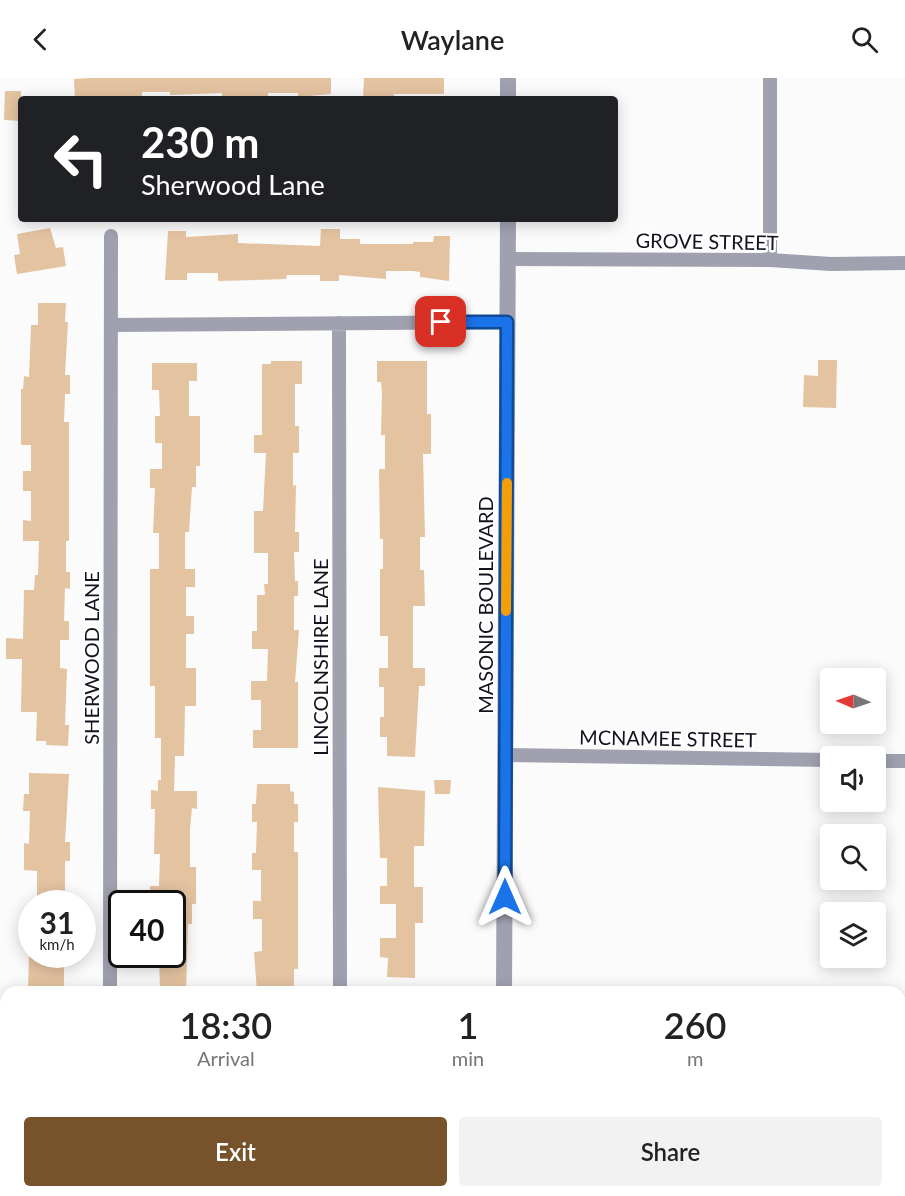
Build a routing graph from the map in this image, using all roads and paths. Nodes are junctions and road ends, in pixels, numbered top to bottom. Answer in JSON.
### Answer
{"nodes":[{"id":1,"x":508,"y":78,"type":"edge"},
{"id":2,"x":770,"y":78,"type":"edge"},
{"id":3,"x":508,"y":96,"type":"edge"},
{"id":4,"x":508,"y":222,"type":"edge"},
{"id":5,"x":111,"y":236,"type":"dead end"},
{"id":6,"x":508,"y":259,"type":"junction"},
{"id":7,"x":770,"y":260,"type":"junction"},
{"id":8,"x":905,"y":263,"type":"edge"},
{"id":9,"x":507,"y":322,"type":"junction"},
{"id":10,"x":339,"y":323,"type":"junction"},
{"id":11,"x":111,"y":325,"type":"junction"},
{"id":12,"x":505,"y":755,"type":"junction"},
{"id":13,"x":820,"y":760,"type":"edge"},
{"id":14,"x":886,"y":761,"type":"edge"},
{"id":15,"x":905,"y":761,"type":"edge"},
{"id":16,"x":110,"y":986,"type":"edge"},
{"id":17,"x":340,"y":986,"type":"edge"},
{"id":18,"x":504,"y":986,"type":"edge"}],
"edges":[{"from":1,"to":3,"type":"street"},
{"from":2,"to":7,"type":"street"},
{"from":4,"to":6,"type":"street","name":"MASONIC BOULEVARD"},
{"from":5,"to":11,"type":"street","name":"SHERWOOD LANE"},
{"from":6,"to":7,"type":"street","name":"GROVE STREET"},
{"from":6,"to":9,"type":"street","name":"MASONIC BOULEVARD"},
{"from":7,"to":8,"type":"street","name":"GROVE STREET"},
{"from":9,"to":10,"type":"street"},
{"from":9,"to":12,"type":"street","name":"MASONIC BOULEVARD"},
{"from":10,"to":11,"type":"street"},
{"from":10,"to":17,"type":"street","name":"LINCOLNSHIRE LANE"},
{"from":11,"to":16,"type":"street","name":"SHERWOOD LANE"},
{"from":12,"to":13,"type":"street","name":"MCNAMEE STREET"},
{"from":12,"to":18,"type":"street","name":"MASONIC BOULEVARD"},
{"from":14,"to":15,"type":"street"}]}
